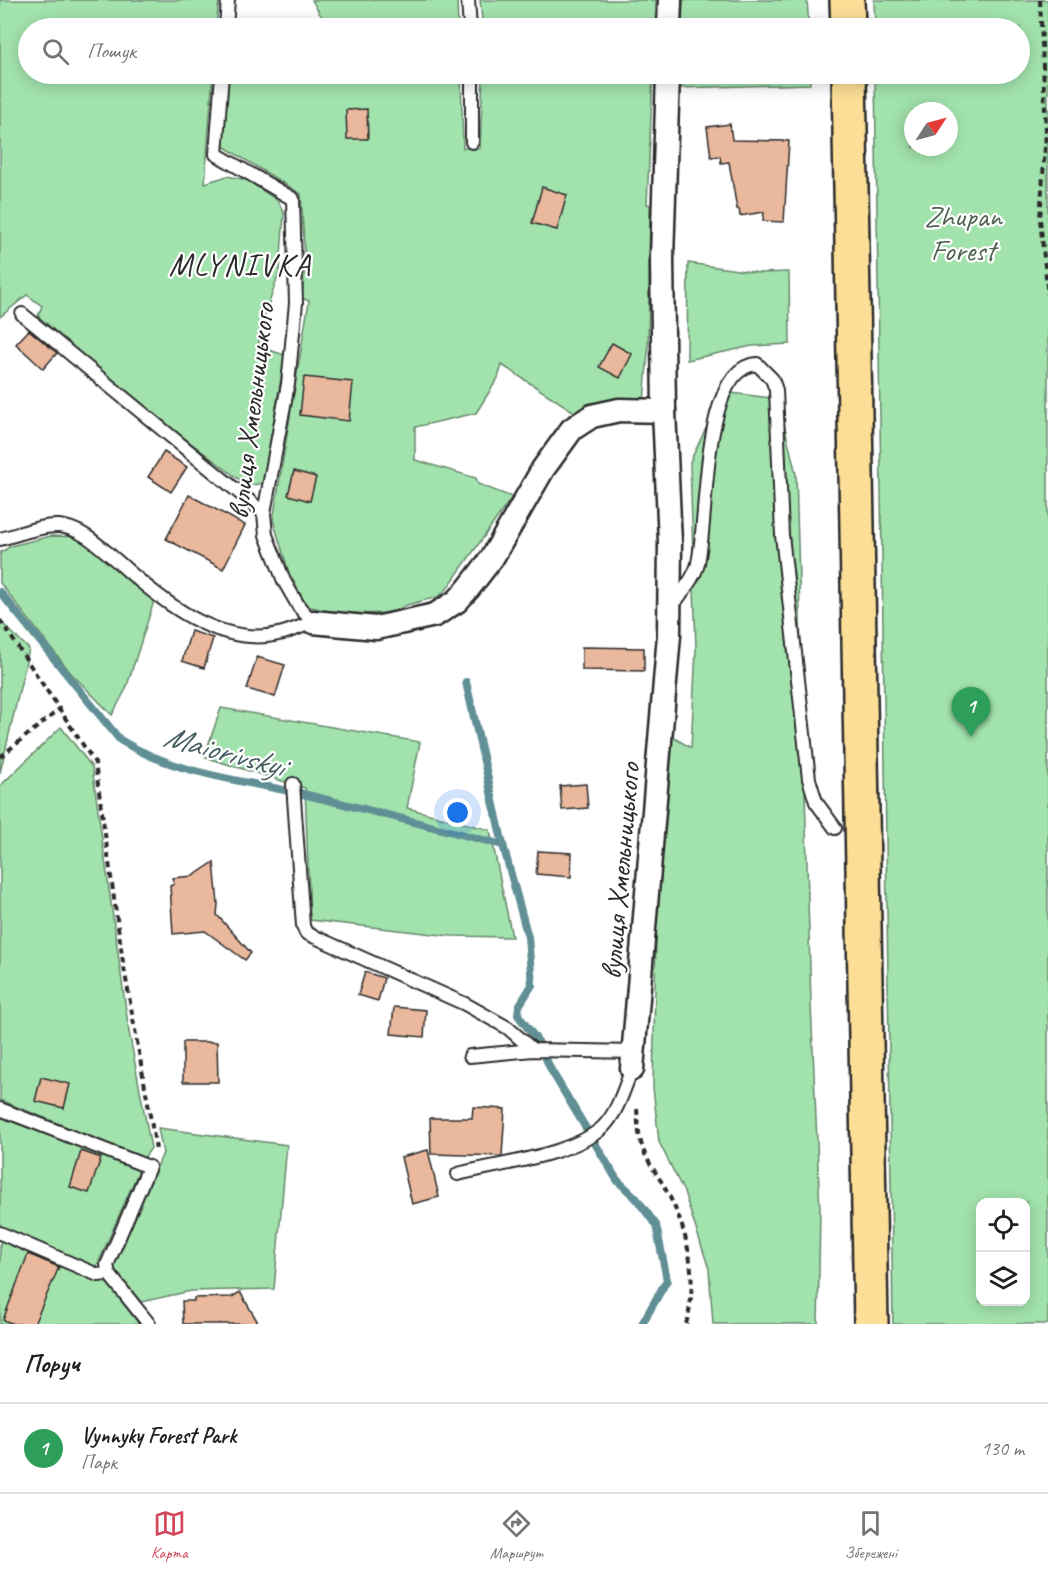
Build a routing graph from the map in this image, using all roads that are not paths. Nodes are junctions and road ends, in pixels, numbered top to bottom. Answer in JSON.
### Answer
{"nodes":[{"id":1,"x":228,"y":0,"type":"edge"},
{"id":2,"x":468,"y":0,"type":"edge"},
{"id":3,"x":670,"y":0,"type":"edge"},
{"id":4,"x":847,"y":0,"type":"edge"},
{"id":5,"x":227,"y":18,"type":"edge"},
{"id":6,"x":469,"y":18,"type":"edge"},
{"id":7,"x":669,"y":18,"type":"edge"},
{"id":8,"x":848,"y":18,"type":"edge"},
{"id":9,"x":221,"y":84,"type":"edge"},
{"id":10,"x":472,"y":84,"type":"edge"},
{"id":11,"x":668,"y":84,"type":"edge"},
{"id":12,"x":849,"y":84,"type":"edge"},
{"id":13,"x":472,"y":142,"type":"dead end"},
{"id":14,"x":22,"y":314,"type":"dead end"},
{"id":15,"x":664,"y":411,"type":"junction"},
{"id":16,"x":264,"y":513,"type":"junction"},
{"id":17,"x":0,"y":539,"type":"edge"},
{"id":18,"x":669,"y":609,"type":"junction"},
{"id":19,"x":313,"y":622,"type":"junction"},
{"id":20,"x":293,"y":789,"type":"dead end"},
{"id":21,"x":835,"y":828,"type":"dead end"},
{"id":22,"x":539,"y":1050,"type":"junction"},
{"id":23,"x":470,"y":1056,"type":"dead end"},
{"id":24,"x":634,"y":1061,"type":"junction"},
{"id":25,"x":0,"y":1109,"type":"edge"},
{"id":26,"x":458,"y":1174,"type":"dead end"},
{"id":27,"x":0,"y":1233,"type":"edge"},
{"id":28,"x":109,"y":1274,"type":"junction"},
{"id":29,"x":149,"y":1324,"type":"edge"},
{"id":30,"x":872,"y":1324,"type":"edge"}],
"edges":[{"from":1,"to":5,"type":"lane"},
{"from":2,"to":6,"type":"lane"},
{"from":3,"to":7,"type":"street"},
{"from":4,"to":8,"type":"main road"},
{"from":9,"to":16,"type":"lane","name":"вулиця Хмельницького"},
{"from":10,"to":13,"type":"lane"},
{"from":11,"to":15,"type":"street","name":"вулиця Хмельницького"},
{"from":12,"to":30,"type":"main road"},
{"from":14,"to":16,"type":"lane"},
{"from":15,"to":18,"type":"street","name":"вулиця Хмельницького"},
{"from":15,"to":19,"type":"street"},
{"from":16,"to":19,"type":"lane","name":"вулиця Хмельницького"},
{"from":17,"to":19,"type":"lane"},
{"from":18,"to":21,"type":"lane"},
{"from":18,"to":24,"type":"street","name":"вулиця Хмельницького"},
{"from":20,"to":22,"type":"lane"},
{"from":22,"to":23,"type":"lane"},
{"from":22,"to":24,"type":"lane"},
{"from":24,"to":26,"type":"lane"},
{"from":25,"to":28,"type":"lane"},
{"from":27,"to":28,"type":"lane"},
{"from":28,"to":29,"type":"lane"}]}
